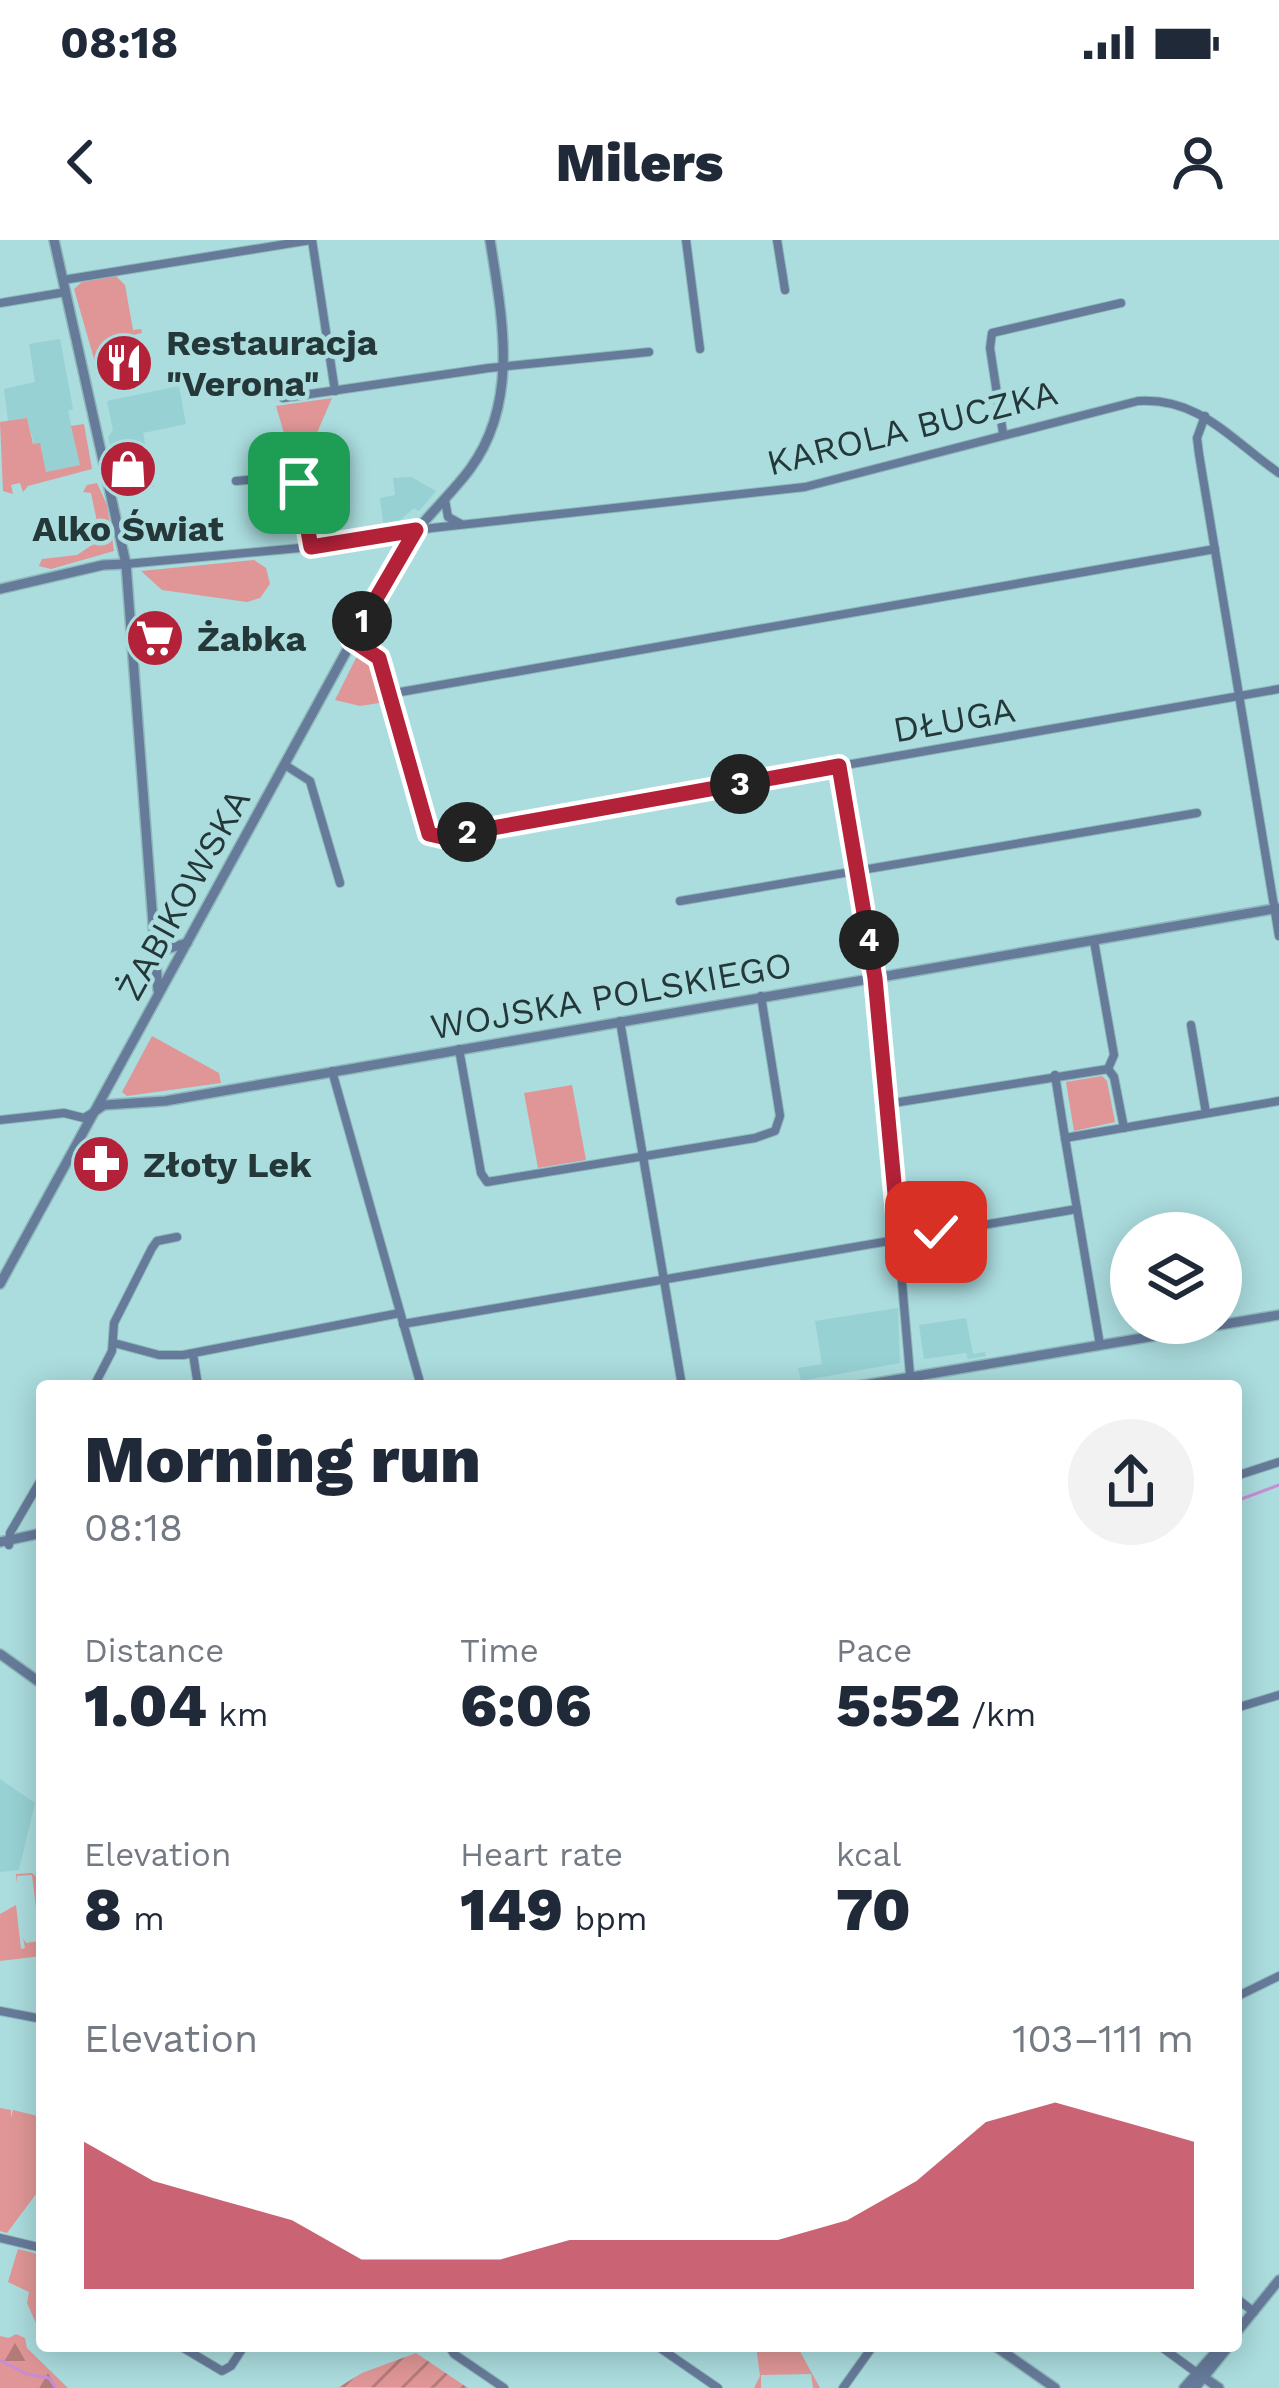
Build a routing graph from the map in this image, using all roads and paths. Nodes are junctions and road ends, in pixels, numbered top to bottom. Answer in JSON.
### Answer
{"nodes":[{"id":1,"x":54,"y":240,"type":"edge"},
{"id":2,"x":311,"y":240,"type":"edge"},
{"id":3,"x":490,"y":240,"type":"edge"},
{"id":4,"x":686,"y":240,"type":"edge"},
{"id":5,"x":778,"y":240,"type":"edge"},
{"id":6,"x":64,"y":286,"type":"junction"},
{"id":7,"x":785,"y":290,"type":"dead end"},
{"id":8,"x":0,"y":303,"type":"edge"},
{"id":9,"x":1121,"y":304,"type":"dead end"},
{"id":10,"x":700,"y":349,"type":"dead end"},
{"id":11,"x":650,"y":352,"type":"dead end"},
{"id":12,"x":505,"y":366,"type":"junction"},
{"id":13,"x":335,"y":391,"type":"junction"},
{"id":14,"x":283,"y":398,"type":"dead end"},
{"id":15,"x":1205,"y":416,"type":"junction"},
{"id":16,"x":1003,"y":434,"type":"junction"},
{"id":17,"x":1279,"y":473,"type":"edge"},
{"id":18,"x":236,"y":481,"type":"dead end"},
{"id":19,"x":445,"y":498,"type":"junction"},
{"id":20,"x":463,"y":524,"type":"junction"},
{"id":21,"x":416,"y":530,"type":"junction"},
{"id":22,"x":311,"y":547,"type":"junction"},
{"id":23,"x":1215,"y":550,"type":"junction"},
{"id":24,"x":126,"y":564,"type":"junction"},
{"id":25,"x":0,"y":589,"type":"edge"},
{"id":26,"x":352,"y":640,"type":"junction"},
{"id":27,"x":1279,"y":689,"type":"edge"},
{"id":28,"x":388,"y":694,"type":"junction"},
{"id":29,"x":1240,"y":695,"type":"junction"},
{"id":30,"x":285,"y":765,"type":"junction"},
{"id":31,"x":839,"y":766,"type":"junction"},
{"id":32,"x":1196,"y":813,"type":"dead end"},
{"id":33,"x":858,"y":871,"type":"junction"},
{"id":34,"x":340,"y":883,"type":"dead end"},
{"id":35,"x":680,"y":901,"type":"dead end"},
{"id":36,"x":1276,"y":909,"type":"edge"},
{"id":37,"x":1279,"y":936,"type":"edge"},
{"id":38,"x":1094,"y":941,"type":"junction"},
{"id":39,"x":187,"y":943,"type":"junction"},
{"id":40,"x":158,"y":952,"type":"junction"},
{"id":41,"x":875,"y":978,"type":"junction"},
{"id":42,"x":761,"y":996,"type":"junction"},
{"id":43,"x":155,"y":1001,"type":"junction"},
{"id":44,"x":620,"y":1021,"type":"junction"},
{"id":45,"x":1191,"y":1024,"type":"dead end"},
{"id":46,"x":460,"y":1055,"type":"junction"},
{"id":47,"x":1108,"y":1069,"type":"junction"},
{"id":48,"x":332,"y":1071,"type":"junction"},
{"id":49,"x":1055,"y":1075,"type":"junction"},
{"id":50,"x":1279,"y":1101,"type":"edge"},
{"id":51,"x":887,"y":1104,"type":"junction"},
{"id":52,"x":95,"y":1111,"type":"junction"},
{"id":53,"x":1206,"y":1113,"type":"junction"},
{"id":54,"x":0,"y":1120,"type":"edge"},
{"id":55,"x":1124,"y":1128,"type":"junction"},
{"id":56,"x":1065,"y":1138,"type":"junction"},
{"id":57,"x":643,"y":1157,"type":"junction"},
{"id":58,"x":1077,"y":1209,"type":"junction"},
{"id":59,"x":177,"y":1237,"type":"dead end"},
{"id":60,"x":899,"y":1237,"type":"junction"},
{"id":61,"x":663,"y":1278,"type":"junction"},
{"id":62,"x":1,"y":1282,"type":"edge"},
{"id":63,"x":400,"y":1313,"type":"junction"},
{"id":64,"x":1279,"y":1315,"type":"edge"},
{"id":65,"x":404,"y":1324,"type":"junction"},
{"id":66,"x":114,"y":1343,"type":"junction"},
{"id":67,"x":1100,"y":1345,"type":"junction"},
{"id":68,"x":193,"y":1354,"type":"junction"},
{"id":69,"x":97,"y":1380,"type":"edge"},
{"id":70,"x":197,"y":1380,"type":"edge"},
{"id":71,"x":420,"y":1380,"type":"edge"},
{"id":72,"x":681,"y":1380,"type":"edge"},
{"id":73,"x":911,"y":1380,"type":"edge"},
{"id":74,"x":921,"y":1380,"type":"edge"},
{"id":75,"x":1279,"y":1462,"type":"edge"},
{"id":76,"x":1242,"y":1474,"type":"edge"},
{"id":77,"x":36,"y":1488,"type":"edge"},
{"id":78,"x":36,"y":1534,"type":"edge"},
{"id":79,"x":4,"y":1544,"type":"edge"},
{"id":80,"x":0,"y":1654,"type":"edge"},
{"id":81,"x":36,"y":1680,"type":"edge"},
{"id":82,"x":1279,"y":1695,"type":"edge"},
{"id":83,"x":1242,"y":1706,"type":"edge"},
{"id":84,"x":1279,"y":1976,"type":"edge"},
{"id":85,"x":1242,"y":1994,"type":"edge"},
{"id":86,"x":0,"y":2011,"type":"edge"},
{"id":87,"x":36,"y":2018,"type":"edge"},
{"id":88,"x":0,"y":2238,"type":"edge"},
{"id":89,"x":36,"y":2247,"type":"edge"},
{"id":90,"x":1279,"y":2280,"type":"edge"},
{"id":91,"x":1242,"y":2303,"type":"edge"},
{"id":92,"x":1254,"y":2312,"type":"junction"},
{"id":93,"x":1242,"y":2326,"type":"edge"},
{"id":94,"x":190,"y":2352,"type":"edge"},
{"id":95,"x":240,"y":2352,"type":"edge"},
{"id":96,"x":453,"y":2352,"type":"edge"},
{"id":97,"x":666,"y":2352,"type":"edge"},
{"id":98,"x":869,"y":2352,"type":"edge"},
{"id":99,"x":1003,"y":2352,"type":"edge"},
{"id":100,"x":1168,"y":2352,"type":"edge"},
{"id":101,"x":1220,"y":2352,"type":"edge"},
{"id":102,"x":1200,"y":2375,"type":"junction"},
{"id":103,"x":504,"y":2388,"type":"edge"},
{"id":104,"x":718,"y":2388,"type":"edge"},
{"id":105,"x":843,"y":2388,"type":"edge"},
{"id":106,"x":1055,"y":2388,"type":"edge"},
{"id":107,"x":1184,"y":2388,"type":"edge"},
{"id":108,"x":1196,"y":2388,"type":"edge"},
{"id":109,"x":1219,"y":2388,"type":"edge"}],
"edges":[{"from":1,"to":6,"type":"street"},
{"from":2,"to":6,"type":"street"},
{"from":2,"to":13,"type":"street"},
{"from":3,"to":12,"type":"street","name":"ŻABIKOWSKA"},
{"from":4,"to":10,"type":"street"},
{"from":5,"to":7,"type":"street"},
{"from":6,"to":8,"type":"street"},
{"from":6,"to":24,"type":"street"},
{"from":9,"to":16,"type":"street"},
{"from":11,"to":12,"type":"street"},
{"from":12,"to":13,"type":"street"},
{"from":12,"to":19,"type":"street","name":"ŻABIKOWSKA"},
{"from":13,"to":14,"type":"street"},
{"from":15,"to":16,"type":"street","name":"KAROLA BUCZKA"},
{"from":15,"to":17,"type":"street","name":"KAROLA BUCZKA"},
{"from":15,"to":23,"type":"street"},
{"from":16,"to":20,"type":"street","name":"KAROLA BUCZKA"},
{"from":18,"to":22,"type":"street"},
{"from":19,"to":20,"type":"street"},
{"from":19,"to":21,"type":"street","name":"ŻABIKOWSKA"},
{"from":20,"to":21,"type":"street","name":"KAROLA BUCZKA"},
{"from":21,"to":22,"type":"street","name":"KAROLA BUCZKA"},
{"from":21,"to":26,"type":"street","name":"ŻABIKOWSKA"},
{"from":22,"to":24,"type":"street","name":"KAROLA BUCZKA"},
{"from":23,"to":28,"type":"street"},
{"from":23,"to":29,"type":"street"},
{"from":24,"to":25,"type":"street"},
{"from":24,"to":40,"type":"street"},
{"from":26,"to":28,"type":"street"},
{"from":26,"to":30,"type":"street","name":"ŻABIKOWSKA"},
{"from":27,"to":29,"type":"street","name":"DŁUGA"},
{"from":28,"to":31,"type":"street","name":"DŁUGA"},
{"from":29,"to":31,"type":"street","name":"DŁUGA"},
{"from":29,"to":36,"type":"street"},
{"from":30,"to":34,"type":"street"},
{"from":30,"to":39,"type":"street","name":"ŻABIKOWSKA"},
{"from":31,"to":33,"type":"street"},
{"from":32,"to":33,"type":"street"},
{"from":33,"to":35,"type":"street"},
{"from":33,"to":41,"type":"street"},
{"from":36,"to":37,"type":"street"},
{"from":36,"to":38,"type":"street","name":"WOJSKA POLSKIEGO"},
{"from":38,"to":41,"type":"street","name":"WOJSKA POLSKIEGO"},
{"from":38,"to":47,"type":"street"},
{"from":39,"to":40,"type":"street"},
{"from":39,"to":43,"type":"street","name":"ŻABIKOWSKA"},
{"from":40,"to":43,"type":"street"},
{"from":41,"to":42,"type":"street","name":"WOJSKA POLSKIEGO"},
{"from":41,"to":51,"type":"street"},
{"from":42,"to":44,"type":"street","name":"WOJSKA POLSKIEGO"},
{"from":42,"to":57,"type":"street"},
{"from":43,"to":52,"type":"street","name":"ŻABIKOWSKA"},
{"from":44,"to":46,"type":"street","name":"WOJSKA POLSKIEGO"},
{"from":44,"to":57,"type":"street"},
{"from":45,"to":53,"type":"street"},
{"from":46,"to":48,"type":"street","name":"WOJSKA POLSKIEGO"},
{"from":46,"to":57,"type":"street"},
{"from":47,"to":49,"type":"street"},
{"from":47,"to":55,"type":"street"},
{"from":48,"to":52,"type":"street","name":"WOJSKA POLSKIEGO"},
{"from":48,"to":63,"type":"street"},
{"from":49,"to":51,"type":"street"},
{"from":49,"to":56,"type":"street"},
{"from":50,"to":53,"type":"street"},
{"from":51,"to":60,"type":"street"},
{"from":52,"to":54,"type":"street"},
{"from":52,"to":62,"type":"street","name":"ŻABIKOWSKA"},
{"from":53,"to":55,"type":"street"},
{"from":55,"to":56,"type":"street"},
{"from":56,"to":58,"type":"street"},
{"from":57,"to":61,"type":"street"},
{"from":58,"to":60,"type":"street"},
{"from":58,"to":67,"type":"street"},
{"from":59,"to":66,"type":"street"},
{"from":60,"to":61,"type":"street"},
{"from":60,"to":73,"type":"street"},
{"from":61,"to":65,"type":"street"},
{"from":61,"to":72,"type":"street"},
{"from":63,"to":65,"type":"street"},
{"from":63,"to":68,"type":"street"},
{"from":64,"to":67,"type":"street"},
{"from":65,"to":71,"type":"street"},
{"from":66,"to":68,"type":"street"},
{"from":66,"to":69,"type":"street"},
{"from":67,"to":74,"type":"street"},
{"from":68,"to":70,"type":"street"},
{"from":75,"to":76,"type":"street"},
{"from":77,"to":79,"type":"street"},
{"from":78,"to":79,"type":"street"},
{"from":80,"to":81,"type":"street"},
{"from":82,"to":83,"type":"street"},
{"from":84,"to":85,"type":"street"},
{"from":86,"to":87,"type":"street"},
{"from":88,"to":89,"type":"street"},
{"from":90,"to":92,"type":"street"},
{"from":91,"to":92,"type":"street"},
{"from":92,"to":93,"type":"street"},
{"from":94,"to":95,"type":"street"},
{"from":96,"to":103,"type":"street"},
{"from":97,"to":104,"type":"street"},
{"from":98,"to":105,"type":"street"},
{"from":99,"to":106,"type":"street"},
{"from":100,"to":102,"type":"street"},
{"from":101,"to":102,"type":"street"},
{"from":102,"to":107,"type":"street"},
{"from":102,"to":108,"type":"street"},
{"from":102,"to":109,"type":"street"}]}
